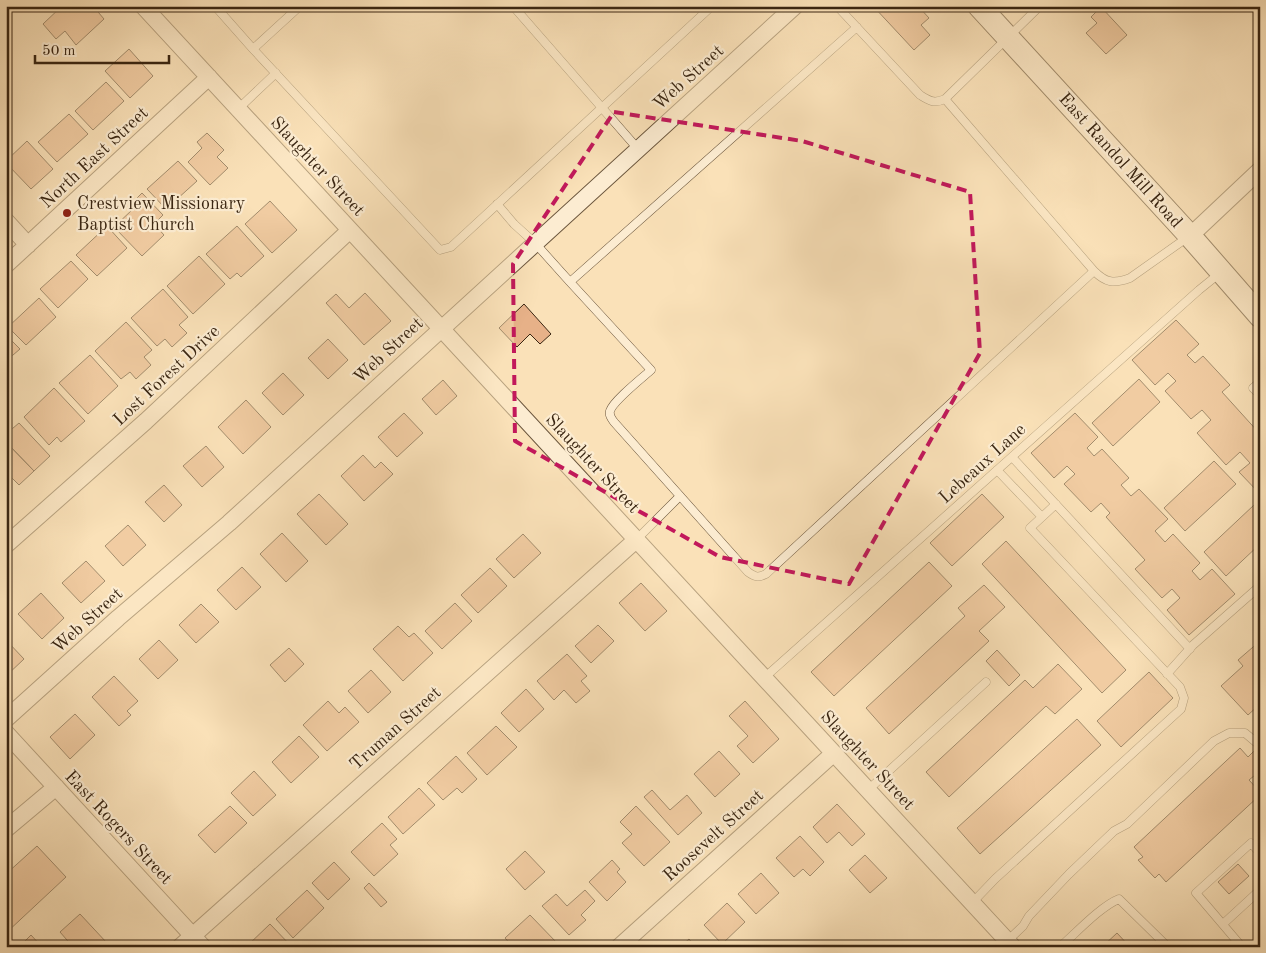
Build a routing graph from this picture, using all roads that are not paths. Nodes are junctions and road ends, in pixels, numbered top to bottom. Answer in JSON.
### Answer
{"nodes":[{"id":1,"x":143,"y":6,"type":"edge"},
{"id":2,"x":215,"y":6,"type":"edge"},
{"id":3,"x":300,"y":6,"type":"edge"},
{"id":4,"x":513,"y":6,"type":"edge"},
{"id":5,"x":712,"y":6,"type":"edge"},
{"id":6,"x":795,"y":6,"type":"edge"},
{"id":7,"x":837,"y":6,"type":"edge"},
{"id":8,"x":979,"y":6,"type":"edge"},
{"id":9,"x":1040,"y":6,"type":"edge"},
{"id":10,"x":857,"y":27,"type":"junction"},
{"id":11,"x":1008,"y":38,"type":"junction"},
{"id":12,"x":254,"y":49,"type":"junction"},
{"id":13,"x":276,"y":72,"type":"junction"},
{"id":14,"x":209,"y":77,"type":"junction"},
{"id":15,"x":945,"y":99,"type":"junction"},
{"id":16,"x":603,"y":108,"type":"junction"},
{"id":17,"x":238,"y":109,"type":"junction"},
{"id":18,"x":638,"y":149,"type":"junction"},
{"id":19,"x":1260,"y":170,"type":"edge"},
{"id":20,"x":498,"y":204,"type":"junction"},
{"id":21,"x":6,"y":220,"type":"edge"},
{"id":22,"x":350,"y":230,"type":"junction"},
{"id":23,"x":1190,"y":236,"type":"junction"},
{"id":24,"x":535,"y":243,"type":"junction"},
{"id":25,"x":28,"y":245,"type":"junction"},
{"id":26,"x":6,"y":266,"type":"edge"},
{"id":27,"x":1094,"y":271,"type":"junction"},
{"id":28,"x":1221,"y":272,"type":"junction"},
{"id":29,"x":570,"y":282,"type":"junction"},
{"id":30,"x":1260,"y":316,"type":"edge"},
{"id":31,"x":441,"y":328,"type":"junction"},
{"id":32,"x":1260,"y":382,"type":"edge"},
{"id":33,"x":1260,"y":395,"type":"edge"},
{"id":34,"x":1012,"y":457,"type":"junction"},
{"id":35,"x":997,"y":470,"type":"junction"},
{"id":36,"x":680,"y":496,"type":"junction"},
{"id":37,"x":1056,"y":504,"type":"junction"},
{"id":38,"x":1042,"y":517,"type":"junction"},
{"id":39,"x":636,"y":540,"type":"junction"},
{"id":40,"x":6,"y":545,"type":"edge"},
{"id":41,"x":1260,"y":586,"type":"edge"},
{"id":42,"x":1190,"y":649,"type":"junction"},
{"id":43,"x":1168,"y":674,"type":"junction"},
{"id":44,"x":764,"y":678,"type":"junction"},
{"id":45,"x":986,"y":682,"type":"dead end"},
{"id":46,"x":6,"y":719,"type":"edge"},
{"id":47,"x":6,"y":734,"type":"edge"},
{"id":48,"x":1259,"y":745,"type":"edge"},
{"id":49,"x":834,"y":753,"type":"junction"},
{"id":50,"x":56,"y":787,"type":"junction"},
{"id":51,"x":868,"y":790,"type":"junction"},
{"id":52,"x":6,"y":829,"type":"edge"},
{"id":53,"x":1260,"y":853,"type":"edge"},
{"id":54,"x":1260,"y":890,"type":"edge"},
{"id":55,"x":972,"y":902,"type":"junction"},
{"id":56,"x":1223,"y":924,"type":"junction"},
{"id":57,"x":198,"y":941,"type":"edge"},
{"id":58,"x":1007,"y":945,"type":"edge"},
{"id":59,"x":180,"y":947,"type":"edge"},
{"id":60,"x":619,"y":947,"type":"edge"},
{"id":61,"x":1060,"y":947,"type":"edge"},
{"id":62,"x":1168,"y":947,"type":"edge"},
{"id":63,"x":1242,"y":947,"type":"edge"}],
"edges":[{"from":1,"to":14,"type":"street","name":"Slaughter Street"},
{"from":2,"to":12,"type":"lane"},
{"from":3,"to":12,"type":"lane"},
{"from":4,"to":16,"type":"lane"},
{"from":5,"to":16,"type":"lane"},
{"from":6,"to":18,"type":"street","name":"Web Street"},
{"from":7,"to":10,"type":"lane"},
{"from":8,"to":11,"type":"main road","name":"East Randol Mill Road"},
{"from":9,"to":11,"type":"lane"},
{"from":10,"to":15,"type":"lane"},
{"from":10,"to":29,"type":"lane"},
{"from":11,"to":15,"type":"lane"},
{"from":11,"to":23,"type":"main road","name":"East Randol Mill Road"},
{"from":12,"to":13,"type":"lane"},
{"from":13,"to":17,"type":"lane"},
{"from":13,"to":20,"type":"lane"},
{"from":14,"to":17,"type":"street","name":"Slaughter Street"},
{"from":14,"to":25,"type":"street","name":"North East Street"},
{"from":15,"to":27,"type":"lane"},
{"from":16,"to":18,"type":"lane"},
{"from":16,"to":20,"type":"lane"},
{"from":17,"to":22,"type":"street","name":"Slaughter Street"},
{"from":18,"to":24,"type":"street","name":"Web Street"},
{"from":19,"to":23,"type":"street"},
{"from":20,"to":24,"type":"lane"},
{"from":21,"to":25,"type":"street"},
{"from":22,"to":31,"type":"street","name":"Slaughter Street"},
{"from":22,"to":40,"type":"street","name":"Lost Forest Drive"},
{"from":23,"to":27,"type":"lane"},
{"from":23,"to":28,"type":"main road","name":"East Randol Mill Road"},
{"from":24,"to":29,"type":"lane"},
{"from":24,"to":31,"type":"street","name":"Web Street"},
{"from":25,"to":26,"type":"street","name":"North East Street"},
{"from":27,"to":36,"type":"lane"},
{"from":28,"to":30,"type":"main road","name":"East Randol Mill Road"},
{"from":28,"to":34,"type":"lane","name":"Lebeaux Lane"},
{"from":29,"to":36,"type":"lane"},
{"from":31,"to":39,"type":"street","name":"Slaughter Street"},
{"from":31,"to":46,"type":"street","name":"Web Street"},
{"from":32,"to":33,"type":"lane"},
{"from":34,"to":35,"type":"lane","name":"Lebeaux Lane"},
{"from":34,"to":37,"type":"lane"},
{"from":35,"to":38,"type":"lane"},
{"from":35,"to":44,"type":"lane","name":"Lebeaux Lane"},
{"from":36,"to":39,"type":"lane"},
{"from":37,"to":38,"type":"lane"},
{"from":37,"to":42,"type":"lane"},
{"from":38,"to":43,"type":"lane"},
{"from":39,"to":44,"type":"street","name":"Slaughter Street"},
{"from":39,"to":57,"type":"street","name":"Truman Street"},
{"from":41,"to":42,"type":"lane"},
{"from":42,"to":43,"type":"lane"},
{"from":43,"to":55,"type":"lane"},
{"from":44,"to":49,"type":"street","name":"Slaughter Street"},
{"from":45,"to":51,"type":"lane"},
{"from":47,"to":50,"type":"street","name":"East Rogers Street"},
{"from":48,"to":58,"type":"lane"},
{"from":49,"to":51,"type":"street","name":"Slaughter Street"},
{"from":49,"to":60,"type":"street","name":"Roosevelt Street"},
{"from":50,"to":52,"type":"street"},
{"from":50,"to":57,"type":"street","name":"East Rogers Street"},
{"from":51,"to":55,"type":"street","name":"Slaughter Street"},
{"from":53,"to":56,"type":"lane"},
{"from":54,"to":56,"type":"lane"},
{"from":55,"to":58,"type":"street","name":"Slaughter Street"},
{"from":56,"to":63,"type":"lane"},
{"from":57,"to":59,"type":"street","name":"Truman Street"},
{"from":61,"to":62,"type":"lane"}]}
